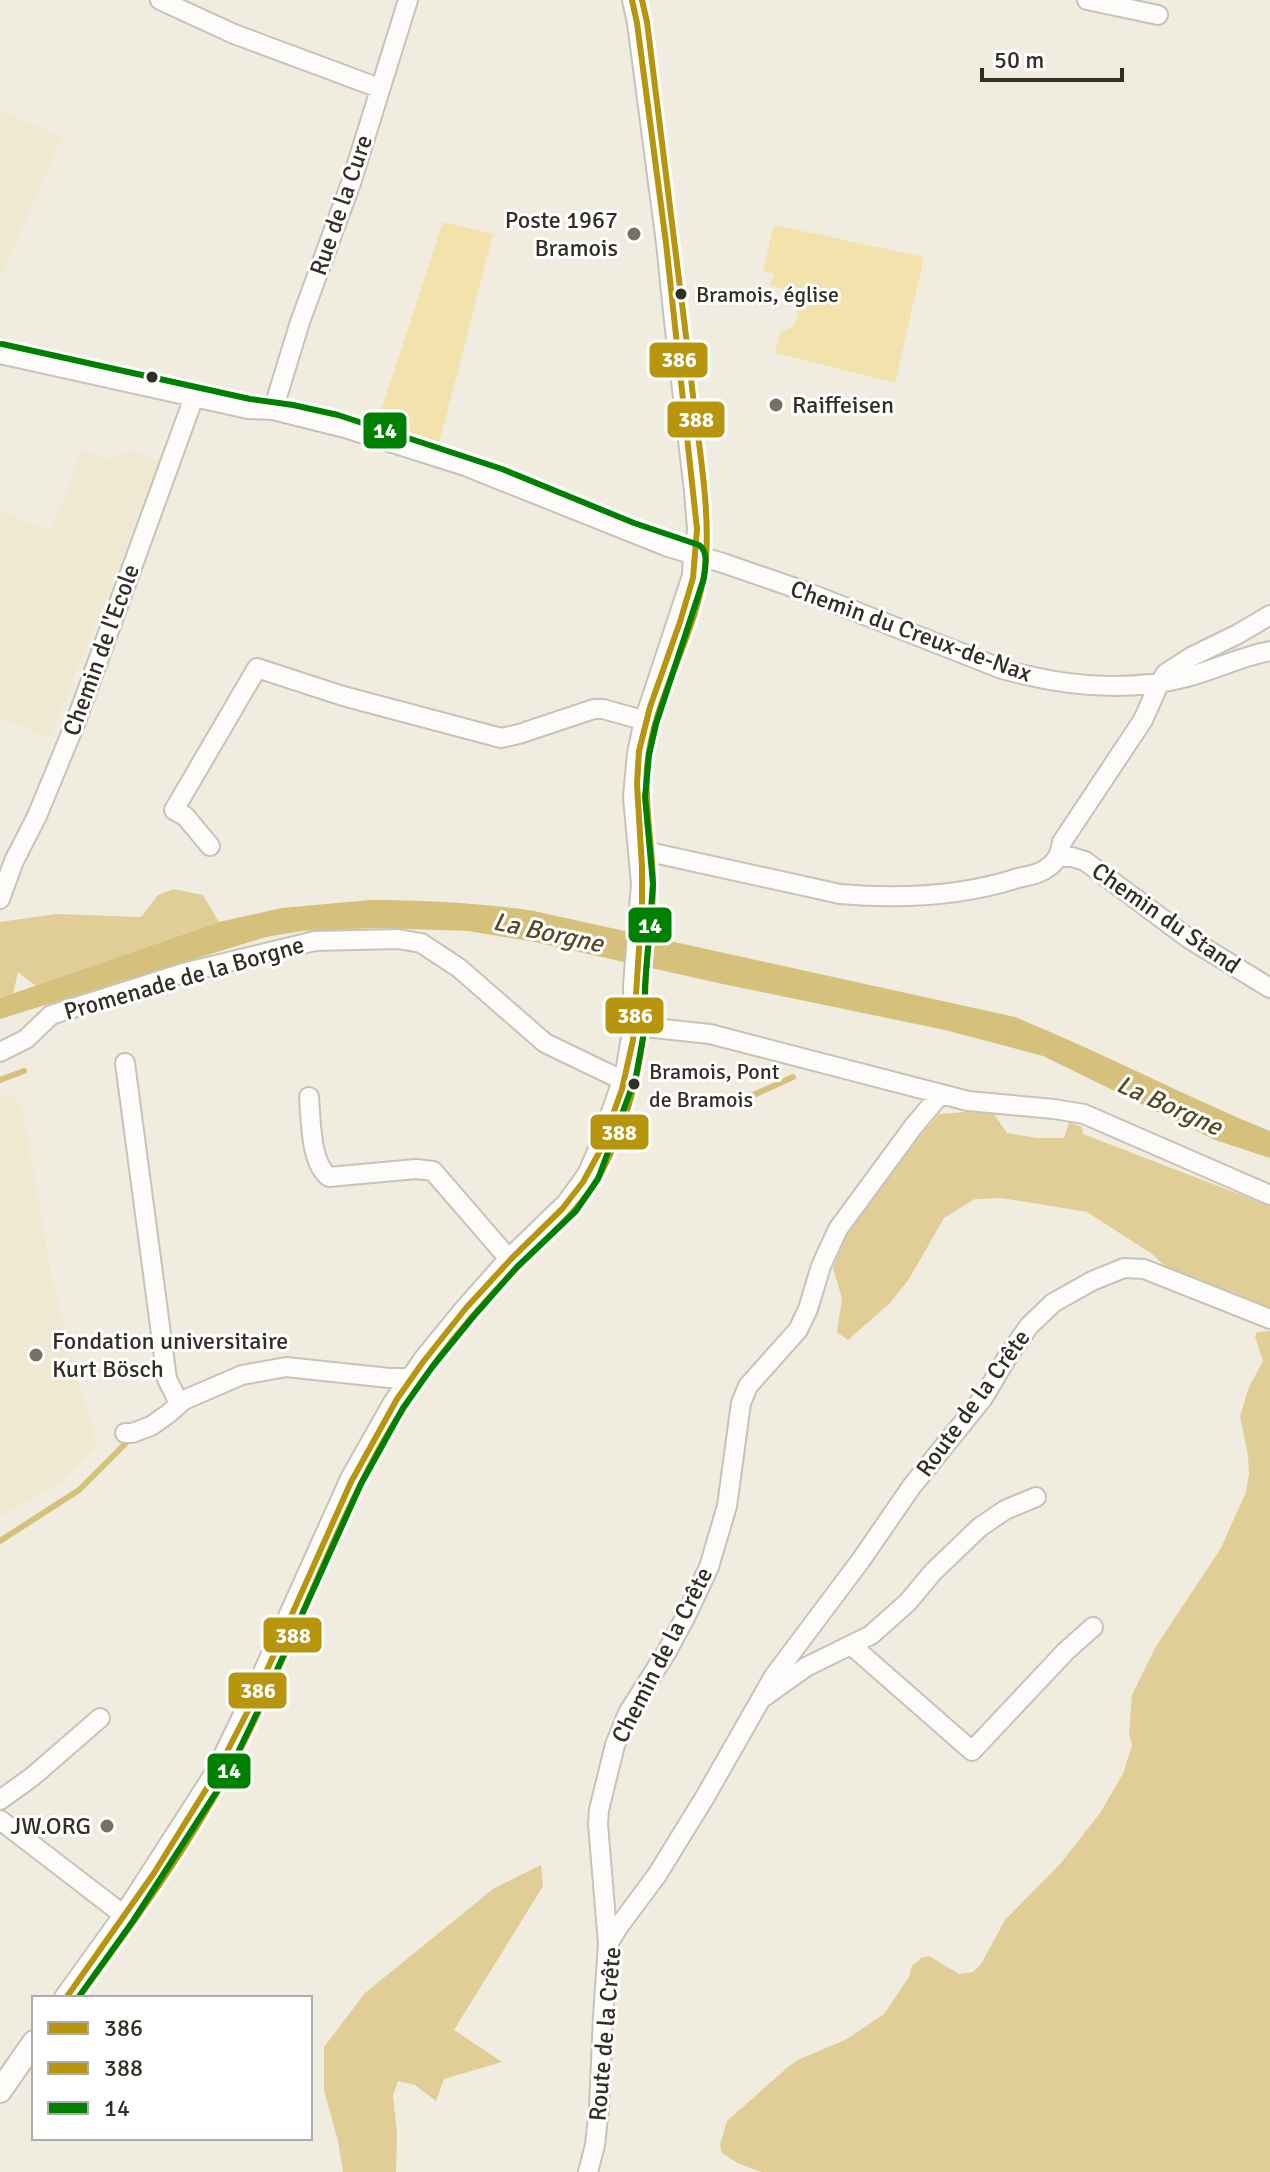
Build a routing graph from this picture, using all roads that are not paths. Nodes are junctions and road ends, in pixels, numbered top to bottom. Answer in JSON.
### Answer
{"nodes":[{"id":1,"x":160,"y":0,"type":"edge"},
{"id":2,"x":408,"y":0,"type":"edge"},
{"id":3,"x":632,"y":0,"type":"edge"},
{"id":4,"x":1087,"y":0,"type":"edge"},
{"id":5,"x":1158,"y":15,"type":"dead end"},
{"id":6,"x":379,"y":88,"type":"junction"},
{"id":7,"x":0,"y":354,"type":"edge"},
{"id":8,"x":194,"y":397,"type":"junction"},
{"id":9,"x":273,"y":410,"type":"junction"},
{"id":10,"x":695,"y":554,"type":"junction"},
{"id":11,"x":1270,"y":615,"type":"edge"},
{"id":12,"x":1270,"y":651,"type":"edge"},
{"id":13,"x":1159,"y":684,"type":"junction"},
{"id":14,"x":646,"y":721,"type":"junction"},
{"id":15,"x":210,"y":846,"type":"dead end"},
{"id":16,"x":640,"y":850,"type":"junction"},
{"id":17,"x":1059,"y":857,"type":"junction"},
{"id":18,"x":0,"y":899,"type":"edge"},
{"id":19,"x":1270,"y":988,"type":"edge"},
{"id":20,"x":635,"y":1026,"type":"junction"},
{"id":21,"x":0,"y":1052,"type":"edge"},
{"id":22,"x":125,"y":1063,"type":"dead end"},
{"id":23,"x":624,"y":1081,"type":"junction"},
{"id":24,"x":940,"y":1095,"type":"junction"},
{"id":25,"x":309,"y":1097,"type":"dead end"},
{"id":26,"x":1270,"y":1195,"type":"edge"},
{"id":27,"x":510,"y":1260,"type":"junction"},
{"id":28,"x":1270,"y":1319,"type":"edge"},
{"id":29,"x":411,"y":1378,"type":"junction"},
{"id":30,"x":179,"y":1403,"type":"junction"},
{"id":31,"x":125,"y":1433,"type":"dead end"},
{"id":32,"x":1036,"y":1497,"type":"dead end"},
{"id":33,"x":1093,"y":1627,"type":"dead end"},
{"id":34,"x":851,"y":1645,"type":"junction"},
{"id":35,"x":762,"y":1698,"type":"junction"},
{"id":36,"x":100,"y":1718,"type":"dead end"},
{"id":37,"x":0,"y":1800,"type":"edge"},
{"id":38,"x":0,"y":1820,"type":"edge"},
{"id":39,"x":125,"y":1916,"type":"junction"},
{"id":40,"x":608,"y":1944,"type":"junction"},
{"id":41,"x":67,"y":1996,"type":"edge"},
{"id":42,"x":32,"y":2045,"type":"edge"},
{"id":43,"x":0,"y":2091,"type":"edge"},
{"id":44,"x":588,"y":2172,"type":"edge"}],
"edges":[{"from":1,"to":6,"type":"street"},
{"from":2,"to":6,"type":"street","name":"Rue de la Cure"},
{"from":3,"to":10,"type":"street"},
{"from":4,"to":5,"type":"street"},
{"from":6,"to":9,"type":"street","name":"Rue de la Cure"},
{"from":7,"to":8,"type":"street","name":"Chemin du Creux-de-Nax"},
{"from":8,"to":9,"type":"street","name":"Chemin du Creux-de-Nax"},
{"from":8,"to":18,"type":"street","name":"Chemin de l'Ecole"},
{"from":9,"to":10,"type":"street","name":"Chemin du Creux-de-Nax"},
{"from":10,"to":13,"type":"street","name":"Chemin du Creux-de-Nax"},
{"from":10,"to":14,"type":"street"},
{"from":11,"to":13,"type":"street"},
{"from":12,"to":13,"type":"street","name":"Chemin du Creux-de-Nax"},
{"from":13,"to":17,"type":"street"},
{"from":14,"to":15,"type":"street"},
{"from":14,"to":16,"type":"street"},
{"from":16,"to":17,"type":"street"},
{"from":16,"to":20,"type":"street"},
{"from":17,"to":19,"type":"street","name":"Chemin du Stand"},
{"from":20,"to":23,"type":"street"},
{"from":20,"to":24,"type":"street"},
{"from":21,"to":23,"type":"street","name":"Promenade de la Borgne"},
{"from":22,"to":30,"type":"street"},
{"from":23,"to":27,"type":"street"},
{"from":24,"to":26,"type":"street"},
{"from":24,"to":40,"type":"street","name":"Chemin de la Crête"},
{"from":25,"to":27,"type":"street"},
{"from":27,"to":29,"type":"street"},
{"from":28,"to":35,"type":"street","name":"Route de la Crête"},
{"from":29,"to":30,"type":"street"},
{"from":29,"to":39,"type":"street"},
{"from":30,"to":31,"type":"street"},
{"from":32,"to":34,"type":"street","name":"Route de la Crête"},
{"from":33,"to":34,"type":"street"},
{"from":34,"to":35,"type":"street","name":"Route de la Crête"},
{"from":35,"to":40,"type":"street","name":"Route de la Crête"},
{"from":36,"to":37,"type":"street"},
{"from":38,"to":39,"type":"street"},
{"from":39,"to":41,"type":"street"},
{"from":40,"to":44,"type":"street","name":"Route de la Crête"},
{"from":42,"to":43,"type":"street"}]}
